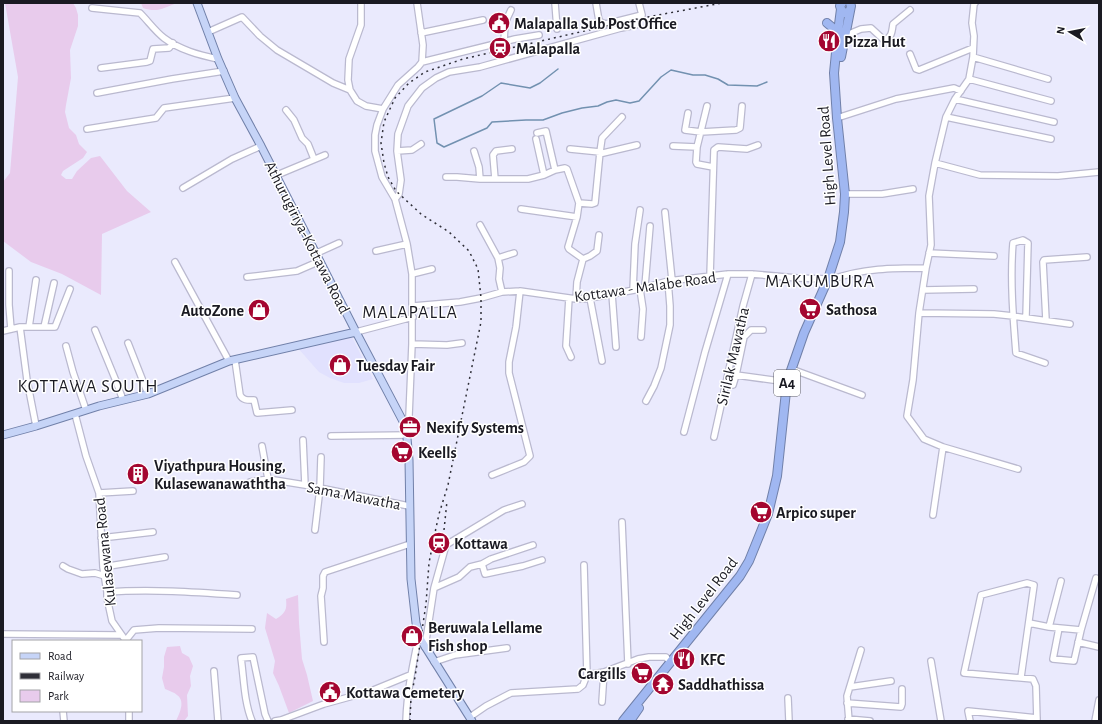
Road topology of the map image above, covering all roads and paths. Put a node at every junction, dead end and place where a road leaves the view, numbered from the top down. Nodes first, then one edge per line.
1 (197, 3) edge
2 (361, 3) edge
3 (417, 3) edge
4 (556, 3) edge
5 (596, 3) edge
6 (639, 3) edge
7 (975, 3) edge
8 (842, 6) edge
9 (851, 6) edge
10 (92, 8) dead end
11 (511, 10) dead end
12 (910, 10) dead end
13 (483, 20) dead end
14 (827, 23) dead end
15 (636, 25) dead end
16 (557, 29) dead end
17 (208, 32) junction
18 (421, 33) junction
19 (841, 34) junction
20 (538, 35) dead end
21 (504, 42) junction
22 (173, 43) junction
23 (973, 48) junction
24 (910, 54) dead end
25 (973, 57) junction
26 (218, 59) junction
27 (422, 62) junction
28 (101, 68) dead end
29 (224, 72) junction
30 (968, 79) junction
31 (1048, 79) dead end
32 (350, 90) junction
33 (961, 91) junction
34 (97, 93) dead end
35 (235, 98) junction
36 (955, 99) junction
37 (1051, 101) dead end
38 (706, 106) dead end
39 (742, 106) dead end
40 (383, 109) junction
41 (286, 110) dead end
42 (688, 113) dead end
43 (622, 117) dead end
44 (839, 117) junction
45 (946, 117) junction
46 (1054, 122) dead end
47 (87, 129) dead end
48 (701, 132) junction
49 (1051, 139) dead end
50 (421, 144) dead end
51 (637, 145) dead end
52 (261, 146) junction
53 (673, 146) dead end
54 (758, 146) dead end
55 (697, 147) junction
56 (512, 149) dead end
57 (570, 149) dead end
58 (397, 151) junction
59 (474, 151) dead end
60 (600, 153) junction
61 (325, 155) dead end
62 (314, 159) junction
63 (935, 164) junction
64 (713, 167) junction
65 (555, 170) junction
66 (1099, 172) edge
67 (277, 175) junction
68 (544, 175) junction
69 (446, 177) dead end
70 (480, 179) junction
71 (496, 179) junction
72 (183, 188) dead end
73 (914, 189) dead end
74 (848, 194) junction
75 (395, 199) junction
76 (579, 203) junction
77 (521, 209) dead end
78 (640, 210) dead end
79 (665, 212) dead end
80 (577, 218) junction
81 (480, 225) dead end
82 (650, 226) dead end
83 (599, 235) dead end
84 (339, 243) dead end
85 (407, 244) junction
86 (376, 251) dead end
87 (316, 253) junction
88 (514, 253) dead end
89 (929, 253) junction
90 (994, 256) dead end
91 (1087, 257) dead end
92 (498, 258) junction
93 (583, 259) junction
94 (320, 261) junction
95 (175, 262) dead end
96 (926, 268) junction
97 (432, 269) dead end
98 (9, 271) dead end
99 (412, 274) junction
100 (728, 274) junction
101 (752, 274) junction
102 (710, 276) junction
103 (247, 277) dead end
104 (830, 279) junction
105 (36, 280) dead end
106 (670, 280) junction
107 (54, 283) dead end
108 (642, 288) junction
109 (70, 289) dead end
110 (974, 289) dead end
111 (633, 290) junction
112 (923, 290) junction
113 (520, 291) junction
114 (502, 292) junction
115 (612, 294) junction
116 (569, 298) junction
117 (590, 298) junction
118 (576, 299) junction
119 (413, 306) junction
120 (919, 314) junction
121 (1013, 316) junction
122 (412, 317) junction
123 (1026, 318) junction
124 (1046, 320) junction
125 (1070, 324) dead end
126 (20, 327) junction
127 (29, 327) junction
128 (44, 327) junction
129 (11, 329) junction
130 (95, 330) dead end
131 (763, 330) dead end
132 (3, 331) edge
133 (356, 332) junction
134 (641, 337) dead end
135 (128, 343) dead end
136 (462, 343) dead end
137 (412, 344) junction
138 (66, 346) dead end
139 (616, 346) dead end
140 (571, 357) dead end
141 (232, 361) junction
142 (602, 361) dead end
143 (1045, 363) dead end
144 (794, 370) junction
145 (736, 375) junction
146 (787, 382) junction
147 (733, 385) dead end
148 (148, 394) junction
149 (862, 395) dead end
150 (123, 400) junction
151 (646, 401) dead end
152 (86, 410) junction
153 (292, 410) dead end
154 (76, 414) junction
155 (36, 426) junction
156 (406, 431) junction
157 (684, 432) dead end
158 (3, 435) edge
159 (331, 436) dead end
160 (714, 437) dead end
161 (303, 440) dead end
162 (262, 446) dead end
163 (944, 447) junction
164 (321, 457) dead end
165 (1018, 469) dead end
166 (492, 475) dead end
167 (779, 477) junction
168 (268, 479) junction
169 (250, 482) dead end
170 (305, 485) junction
171 (320, 488) junction
172 (133, 491) dead end
173 (98, 494) junction
174 (522, 504) dead end
175 (409, 506) junction
176 (933, 515) dead end
177 (622, 522) dead end
178 (315, 530) dead end
179 (153, 532) dead end
180 (101, 538) junction
181 (410, 544) junction
182 (533, 545) dead end
183 (165, 557) dead end
184 (542, 560) dead end
185 (482, 564) junction
186 (584, 565) dead end
187 (63, 566) dead end
188 (103, 567) junction
189 (105, 576) junction
190 (1099, 579) edge
191 (1061, 580) dead end
192 (434, 588) junction
193 (107, 592) junction
194 (237, 595) dead end
195 (1029, 623) junction
196 (1049, 627) junction
197 (1059, 628) junction
198 (252, 629) dead end
199 (1081, 630) junction
200 (3, 634) edge
201 (121, 635) junction
202 (419, 635) junction
203 (125, 640) edge
204 (127, 640) edge
205 (324, 642) dead end
206 (1078, 642) junction
207 (425, 647) junction
208 (1099, 647) edge
209 (507, 648) dead end
210 (861, 650) dead end
211 (931, 661) dead end
212 (434, 662) junction
213 (670, 662) junction
214 (628, 664) junction
215 (214, 672) dead end
216 (604, 672) junction
217 (410, 675) junction
218 (587, 675) junction
219 (1021, 678) junction
220 (891, 681) dead end
221 (850, 687) junction
222 (902, 689) dead end
223 (788, 698) dead end
224 (1099, 700) edge
225 (602, 702) dead end
226 (847, 703) junction
227 (1098, 711) edge
228 (471, 719) edge
229 (1037, 719) edge
230 (849, 720) edge
231 (218, 721) edge
232 (252, 721) edge
233 (268, 721) edge
234 (275, 721) edge
235 (406, 721) edge
236 (623, 721) edge
237 (630, 721) edge
238 (788, 721) edge
239 (870, 721) edge
240 (941, 721) edge
241 (970, 721) edge
242 (1095, 721) edge

1 - 17 main road, Athurugiriya-Kottawa Road
2 - 32 street
3 - 18 street
4 - 16 street
5 - 6 street
7 - 23 street
8 - 9 highway
8 - 19 highway, High Level Road / A4
9 - 19 highway, High Level Road / A4
10 - 22 street
11 - 21 street
12 - 19 street
13 - 18 street
14 - 19 highway
15 - 58 street
17 - 26 main road, Athurugiriya-Kottawa Road
17 - 32 street
18 - 27 street
19 - 44 highway, High Level Road / A4
20 - 21 street
21 - 27 street
22 - 26 street
22 - 28 street
23 - 24 street
23 - 25 street
25 - 30 street
25 - 31 street
26 - 29 main road, Athurugiriya-Kottawa Road
27 - 40 street
29 - 34 street
29 - 35 main road, Athurugiriya-Kottawa Road
30 - 33 street
30 - 37 street
32 - 40 street
33 - 36 street
33 - 44 street
35 - 47 street
35 - 52 main road, Athurugiriya-Kottawa Road
36 - 45 street
36 - 46 street
38 - 48 street
39 - 48 street
40 - 75 street
41 - 62 street
42 - 48 street
43 - 60 street
44 - 74 highway, High Level Road / A4
44 - 104 highway, High Level Road / A4
45 - 49 street
45 - 63 street
48 - 55 street
50 - 58 street
51 - 60 street
52 - 67 main road, Athurugiriya-Kottawa Road
52 - 72 street
53 - 55 street
54 - 64 street
55 - 64 street
56 - 71 street
57 - 60 street
58 - 75 street
59 - 70 street
60 - 76 street
61 - 62 street
62 - 67 street
63 - 66 street
63 - 89 street
64 - 102 street
65 - 68 street
65 - 68 street
65 - 76 street
67 - 87 main road, Athurugiriya-Kottawa Road
68 - 71 street
69 - 70 street
70 - 71 street
73 - 74 street
74 - 104 highway, High Level Road / A4
75 - 85 street
76 - 80 street
77 - 80 street
78 - 111 street
79 - 106 street
80 - 93 street
81 - 92 street
82 - 108 street
83 - 93 street
84 - 87 street
85 - 86 street
85 - 99 street
87 - 94 main road, Athurugiriya-Kottawa Road
88 - 92 street
89 - 90 street
89 - 96 street
91 - 124 street
92 - 114 street
93 - 118 street
94 - 103 street
94 - 133 main road, Athurugiriya-Kottawa Road
95 - 141 street
96 - 104 street, Kottawa - Malabe Road
96 - 112 street
97 - 99 street
98 - 129 street
99 - 119 street
100 - 101 street, Kottawa - Malabe Road
100 - 102 street, Kottawa - Malabe Road
100 - 157 street
101 - 104 street, Kottawa - Malabe Road
101 - 160 street, Sirilak Mawatha
102 - 106 street, Kottawa - Malabe Road
104 - 144 highway, High Level Road / A4
104 - 146 highway, High Level Road / A4
105 - 127 street
106 - 108 street, Kottawa - Malabe Road
106 - 151 street
107 - 128 street
108 - 111 street, Kottawa - Malabe Road
108 - 134 street
109 - 128 street
110 - 112 street
111 - 115 street, Kottawa - Malabe Road
112 - 120 street
113 - 114 street, Kottawa - Malabe Road
113 - 116 street, Kottawa - Malabe Road
113 - 166 street
114 - 119 street, Kottawa - Malabe Road
115 - 117 street, Kottawa - Malabe Road
115 - 139 street
116 - 118 street, Kottawa - Malabe Road
116 - 140 street
117 - 118 street, Kottawa - Malabe Road
117 - 142 street
119 - 122 street
120 - 121 street
120 - 163 street
121 - 123 street
121 - 123 street
121 - 143 street
122 - 133 street
122 - 137 street
123 - 124 street
124 - 125 street
126 - 127 street
126 - 129 street
126 - 155 street
127 - 128 street
129 - 132 street
130 - 150 street
131 - 145 street
133 - 141 main road
133 - 156 main road, Athurugiriya-Kottawa Road
135 - 148 street
136 - 137 street
137 - 156 street
138 - 152 street
141 - 148 main road
141 - 153 street
144 - 149 street
144 - 167 highway, High Level Road / A4
145 - 146 street
145 - 147 street
146 - 167 highway, High Level Road / A4
148 - 150 main road
150 - 152 main road
152 - 154 main road
154 - 155 main road
154 - 173 street, Kulasewana Road
155 - 158 main road
156 - 159 street
156 - 175 main road, Athurugiriya-Kottawa Road
161 - 170 street
162 - 168 street
163 - 165 street
163 - 176 street
164 - 171 street
167 - 213 highway, High Level Road / A4
167 - 237 highway, High Level Road / A4
168 - 169 street, Sama Mawatha
168 - 170 street, Sama Mawatha
170 - 171 street, Sama Mawatha
171 - 175 street, Sama Mawatha
171 - 178 street
172 - 173 street
173 - 180 street, Kulasewana Road
174 - 192 street
175 - 181 main road, Athurugiriya-Kottawa Road
177 - 214 street
179 - 180 street
180 - 188 street, Kulasewana Road
181 - 202 main road, Athurugiriya-Kottawa Road
181 - 205 street
182 - 185 street
183 - 188 street
184 - 185 street
185 - 192 street
186 - 218 street
187 - 189 street
188 - 189 street, Kulasewana Road
189 - 193 street, Kulasewana Road
190 - 199 street
191 - 196 street
192 - 207 street
193 - 194 street
193 - 201 street, Kulasewana Road
195 - 196 street
195 - 219 street
195 - 219 street
196 - 197 street
197 - 199 street
197 - 206 street
198 - 204 street
199 - 206 street
200 - 201 street
201 - 203 street, Kulasewana Road
202 - 207 main road, Athurugiriya-Kottawa Road
202 - 217 street
206 - 208 street
207 - 212 main road, Athurugiriya-Kottawa Road
209 - 212 street
210 - 221 street
211 - 240 street
212 - 228 main road, Athurugiriya-Kottawa Road
213 - 214 street
213 - 236 highway, High Level Road / A4
214 - 216 street
215 - 231 street
216 - 218 street
216 - 225 street
217 - 234 street
217 - 235 street
218 - 228 street
219 - 229 street
220 - 221 street
221 - 226 street
222 - 226 street
223 - 238 street
224 - 227 street
226 - 230 street
227 - 242 street
229 - 241 street
230 - 239 street
232 - 233 street

